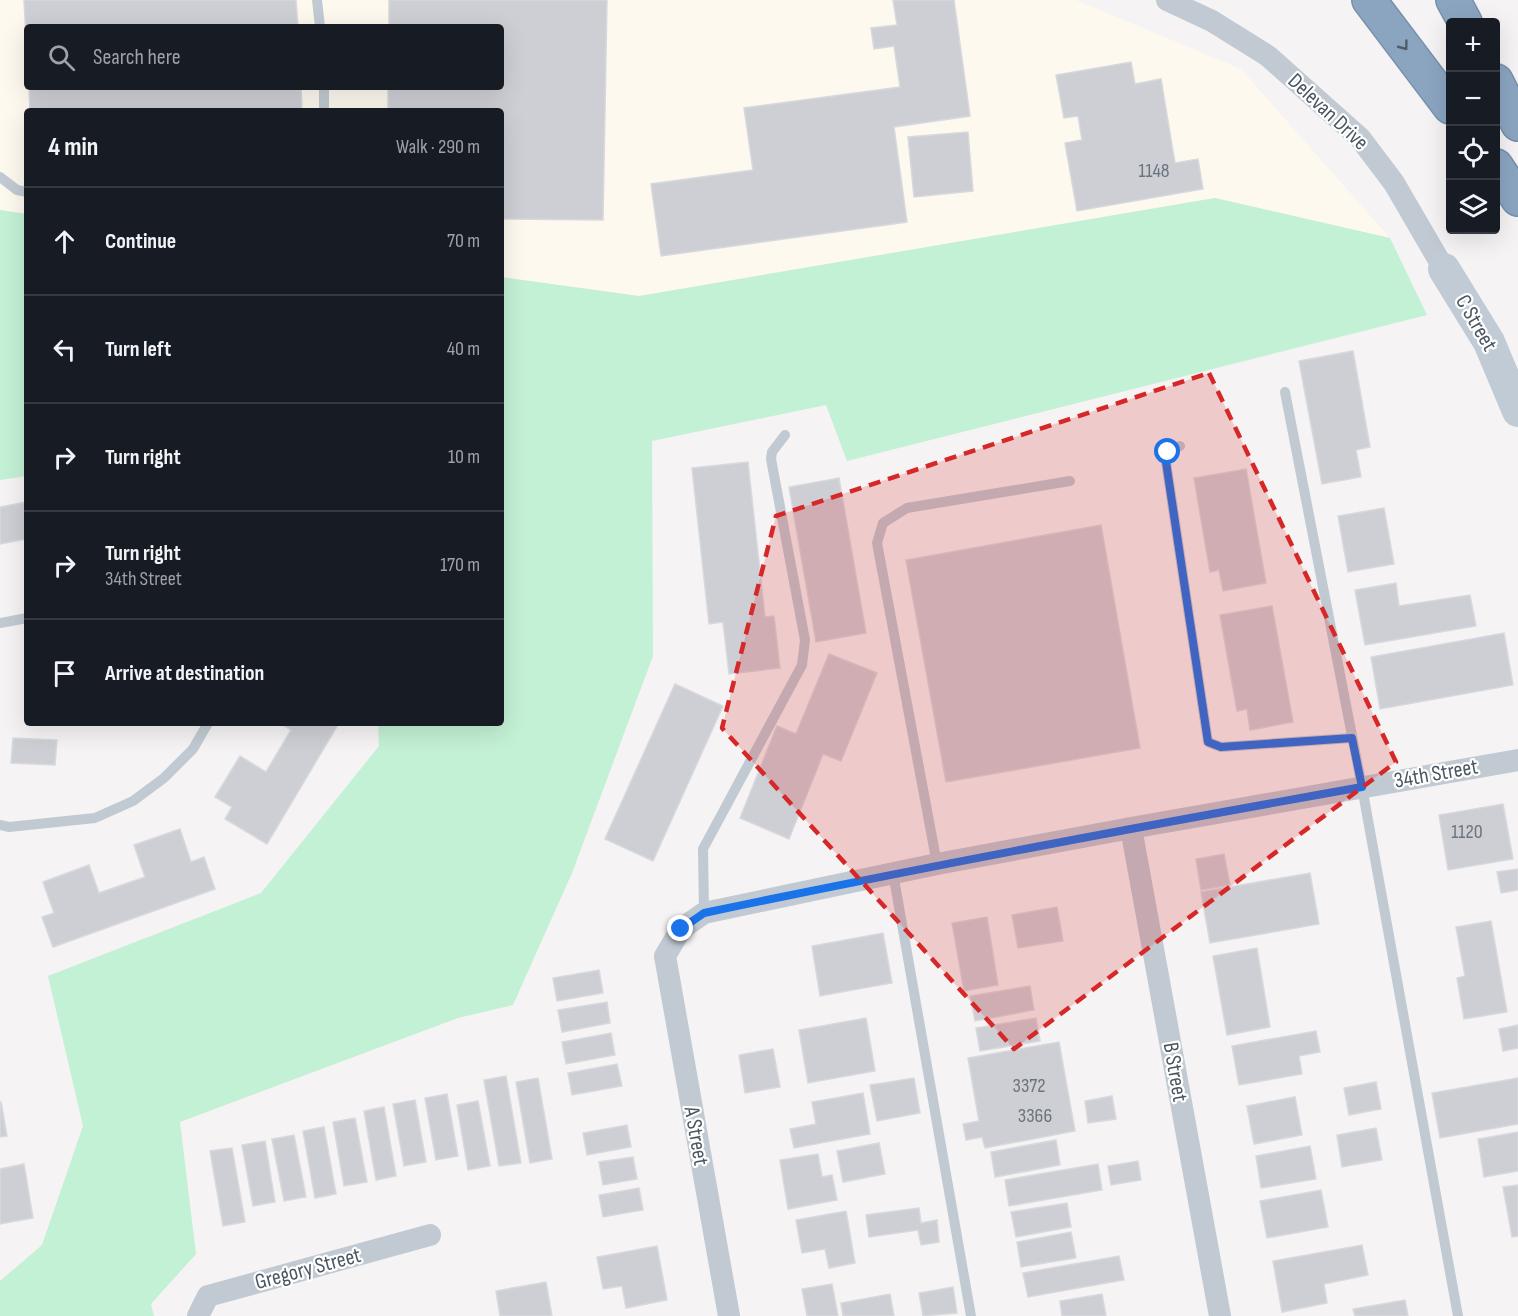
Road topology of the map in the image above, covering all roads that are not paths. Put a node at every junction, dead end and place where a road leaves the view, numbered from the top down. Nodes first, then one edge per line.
1 (317, 0) edge
2 (1167, 0) edge
3 (1369, 0) edge
4 (1453, 0) edge
5 (1463, 18) edge
6 (320, 24) edge
7 (1500, 89) edge
8 (324, 90) edge
9 (1446, 102) edge
10 (324, 108) edge
11 (1518, 124) edge
12 (1500, 172) edge
13 (0, 177) edge
14 (24, 191) edge
15 (1518, 199) edge
16 (1444, 269) joint
17 (1285, 392) dead end
18 (1518, 411) edge
19 (785, 435) dead end
20 (1180, 446) dead end
21 (1070, 482) dead end
22 (24, 619) edge
23 (0, 623) edge
24 (206, 726) edge
25 (1352, 738) junction
26 (1518, 760) edge
27 (1362, 787) junction
28 (0, 825) edge
29 (1131, 828) junction
30 (938, 864) junction
31 (893, 873) junction
32 (704, 913) junction
33 (666, 956) joint
34 (430, 1235) dead end
35 (198, 1316) edge
36 (729, 1316) edge
37 (971, 1316) edge
38 (1220, 1316) edge
39 (1458, 1316) edge

1 - 6 lane
2 - 16 street, Delevan Drive
3 -> 9 highway
4 - 5 highway
7 - 11 highway
8 - 10 lane
12 - 15 highway
13 - 14 lane
16 - 18 street, C Street
17 - 25 lane
19 - 32 lane
20 - 25 lane
21 - 30 lane
22 - 23 lane
24 - 28 lane
25 - 27 lane
26 - 27 street, 34th Street
27 - 29 street, 34th Street
27 - 39 lane
29 - 30 street, 34th Street
29 - 38 street, B Street
30 - 31 street, 34th Street
31 - 32 street, 34th Street
31 - 37 lane
32 - 33 street, 34th Street
33 - 36 street, A Street
34 - 35 street, Gregory Street

